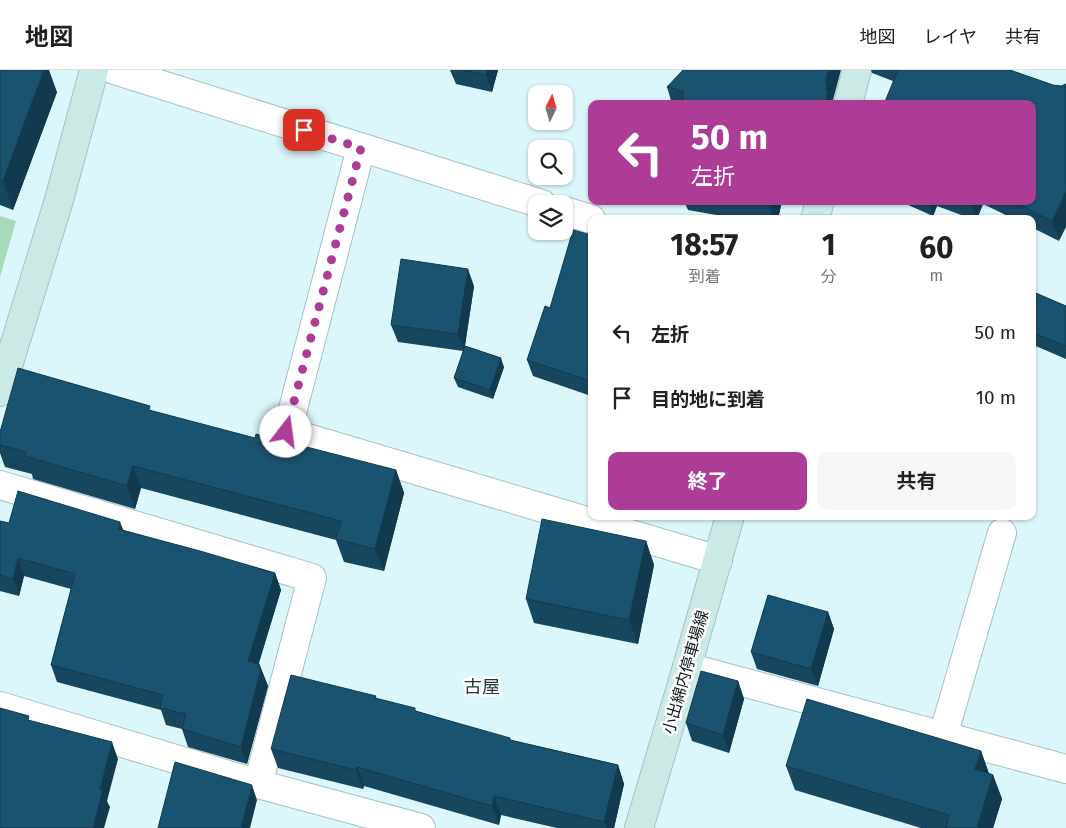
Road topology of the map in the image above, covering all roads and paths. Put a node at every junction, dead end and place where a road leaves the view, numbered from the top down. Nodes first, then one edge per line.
1 (94, 70) edge
2 (114, 70) edge
3 (857, 70) edge
4 (849, 100) edge
5 (361, 148) junction
6 (528, 200) edge
7 (573, 213) edge
8 (588, 218) edge
9 (0, 392) edge
10 (0, 484) edge
11 (729, 520) edge
12 (1002, 533) dead end
13 (718, 560) junction
14 (687, 667) junction
15 (0, 706) edge
16 (943, 736) junction
17 (1066, 769) edge
18 (258, 784) junction
19 (421, 828) edge
20 (639, 828) edge

1 - 9 main road
2 - 5 street
3 - 4 main road
5 - 6 street
5 - 13 street
7 - 8 street
10 - 18 street
11 - 13 main road, 小出綿内停車場線
12 - 16 street
13 - 14 main road, 小出綿内停車場線
14 - 16 street
14 - 20 main road, 小出綿内停車場線
15 - 18 street
16 - 17 street
18 - 19 street

